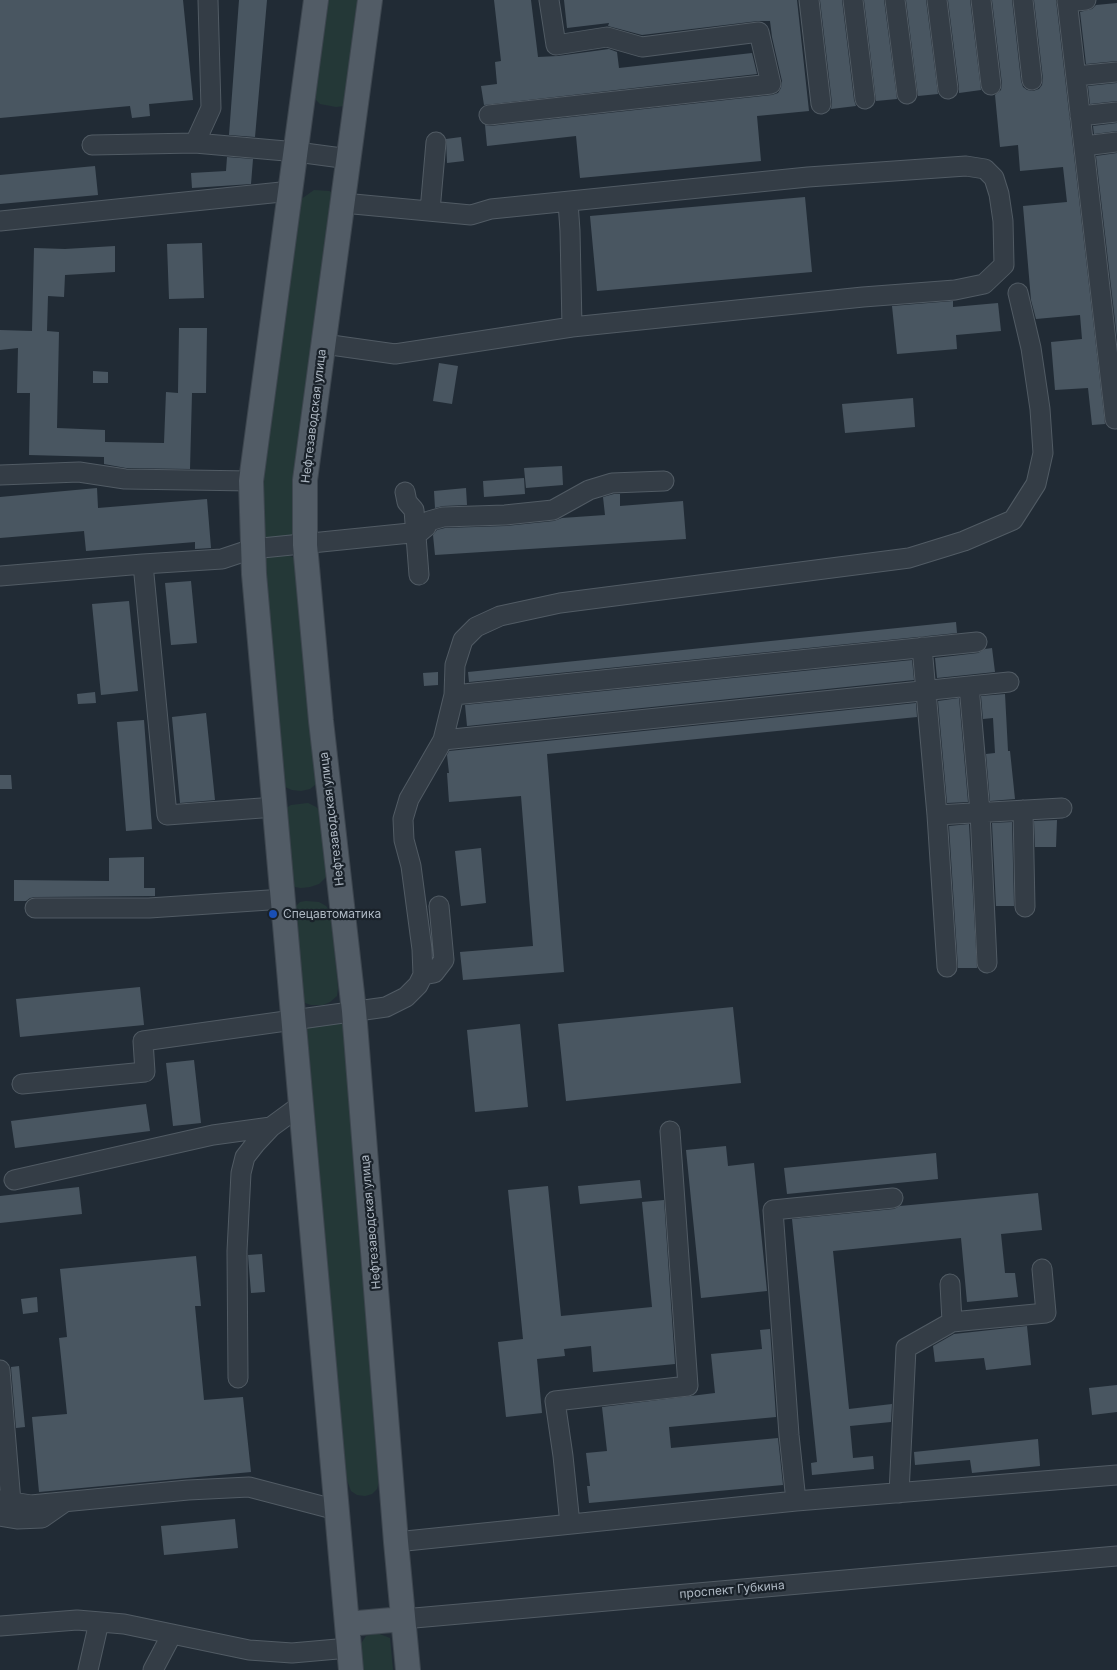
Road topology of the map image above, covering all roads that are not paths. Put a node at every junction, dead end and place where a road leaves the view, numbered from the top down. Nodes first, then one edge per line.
1 (208, 0) edge
2 (316, 0) edge
3 (370, 0) edge
4 (549, 0) edge
5 (809, 0) edge
6 (854, 0) edge
7 (896, 0) edge
8 (937, 0) edge
9 (980, 0) edge
10 (1023, 0) edge
11 (1086, 0) edge
12 (1067, 1) edge
13 (1117, 72) edge
14 (1076, 76) junction
15 (1032, 80) dead end
16 (991, 85) dead end
17 (948, 90) dead end
18 (907, 94) dead end
19 (865, 99) dead end
20 (821, 104) dead end
21 (1117, 112) edge
22 (489, 115) dead end
23 (1080, 116) junction
24 (196, 139) junction
25 (436, 142) dead end
26 (1117, 142) edge
27 (92, 145) dead end
28 (1084, 146) junction
29 (297, 147) junction
30 (349, 159) junction
31 (291, 191) junction
32 (568, 202) junction
33 (343, 203) junction
34 (430, 211) junction
35 (0, 221) edge
36 (1018, 293) dead end
37 (1110, 312) edge
38 (572, 327) junction
39 (324, 344) junction
40 (1113, 359) edge
41 (1115, 420) dead end
42 (0, 475) edge
43 (664, 481) dead end
44 (251, 482) junction
45 (405, 492) dead end
46 (415, 532) junction
47 (305, 545) junction
48 (252, 549) junction
49 (143, 564) junction
50 (419, 575) dead end
51 (0, 576) edge
52 (976, 642) dead end
53 (922, 647) junction
54 (1009, 682) dead end
55 (968, 686) junction
56 (926, 691) junction
57 (454, 695) junction
58 (443, 740) junction
59 (275, 807) junction
60 (1062, 808) dead end
61 (1023, 810) junction
62 (980, 812) junction
63 (937, 815) junction
64 (284, 899) junction
65 (439, 906) dead end
66 (1025, 907) dead end
67 (35, 908) dead end
68 (986, 963) dead end
69 (947, 968) dead end
70 (423, 976) junction
71 (354, 1011) junction
72 (294, 1019) junction
73 (22, 1084) dead end
74 (301, 1106) junction
75 (271, 1128) junction
76 (670, 1131) dead end
77 (14, 1180) dead end
78 (893, 1198) dead end
79 (1042, 1269) dead end
80 (950, 1284) dead end
81 (952, 1322) junction
82 (0, 1370) edge
83 (238, 1378) dead end
84 (1117, 1475) edge
85 (899, 1493) junction
86 (796, 1501) junction
87 (4, 1506) edge
88 (337, 1510) junction
89 (570, 1524) junction
90 (396, 1542) junction
91 (1117, 1556) edge
92 (403, 1620) junction
93 (99, 1622) junction
94 (0, 1626) edge
95 (172, 1634) junction
96 (349, 1647) edge
97 (88, 1670) edge
98 (153, 1670) edge
99 (408, 1670) edge

1 - 24 street
2 - 29 main road
3 - 30 main road, Нефтезаводская улица
4 - 22 street
5 - 20 street
6 - 19 street
7 - 18 street
8 - 17 street
9 - 16 street
10 - 15 street
11 - 12 street
12 - 14 street
13 - 14 street
14 - 23 street
21 - 23 street
23 - 28 street
24 - 27 street
24 - 29 street
25 - 34 street
26 - 28 street
28 - 37 street
29 - 30 street
29 - 31 main road
30 - 33 main road, Нефтезаводская улица
31 - 35 street
31 - 44 main road
32 - 34 street
32 - 38 street
32 - 38 street
33 - 34 street
33 - 39 main road, Нефтезаводская улица
36 - 57 street
37 - 40 street
38 - 39 street
39 - 47 main road, Нефтезаводская улица
40 - 41 street
42 - 44 street
43 - 46 street
44 - 48 main road
45 - 46 street
46 - 47 street
46 - 50 street
47 - 48 street
47 - 71 main road, Нефтезаводская улица
48 - 49 street
48 - 59 main road
49 - 51 street
49 - 59 street
52 - 53 street
53 - 56 street
53 - 57 street
54 - 55 street
55 - 56 street
55 - 62 street
56 - 58 street
56 - 63 street
57 - 58 street
58 - 70 street
59 - 64 main road
60 - 61 street
61 - 62 street
61 - 66 street
62 - 63 street
62 - 68 street
63 - 69 street
64 - 67 street
64 - 72 main road
65 - 70 street
70 - 71 street
71 - 72 street
71 - 90 main road, Нефтезаводская улица
72 - 73 street
72 - 74 main road
74 - 75 street
74 - 88 main road
75 - 77 street
75 - 83 street
76 - 89 street
78 - 86 street
79 - 81 street
80 - 81 street
81 - 85 street
82 - 87 street
84 - 85 street
85 - 86 street
86 - 89 street
87 - 88 street
88 - 96 main road
89 - 90 street
90 - 92 main road, Нефтезаводская улица
91 - 92 street, проспект Губкина
92 - 96 main road, проспект Губкина
92 - 99 main road, Нефтезаводская улица
93 - 94 street
93 - 95 street
93 - 97 street
95 - 96 street
95 - 98 street

